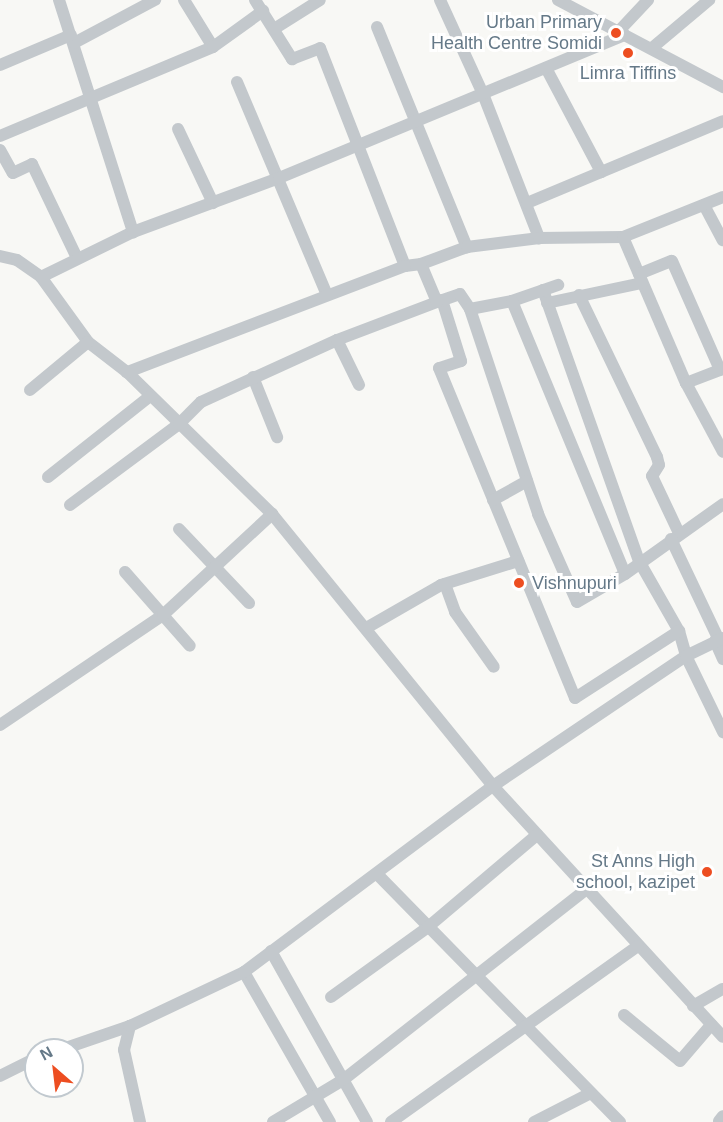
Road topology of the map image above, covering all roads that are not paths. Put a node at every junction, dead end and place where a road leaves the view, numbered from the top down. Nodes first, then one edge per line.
1 (59, 0) edge
2 (155, 0) edge
3 (184, 0) edge
4 (255, 0) edge
5 (320, 0) edge
6 (440, 0) edge
7 (558, 0) edge
8 (648, 0) edge
9 (709, 0) edge
10 (263, 11) junction
11 (377, 27) dead end
12 (274, 29) junction
13 (621, 34) junction
14 (72, 39) junction
15 (213, 47) junction
16 (652, 48) junction
17 (0, 65) edge
18 (546, 68) junction
19 (237, 82) dead end
20 (722, 84) edge
21 (483, 94) junction
22 (90, 101) junction
23 (416, 121) junction
24 (723, 121) edge
25 (178, 129) dead end
26 (0, 136) edge
27 (357, 146) junction
28 (0, 150) edge
29 (602, 172) junction
30 (279, 178) junction
31 (723, 197) edge
32 (213, 203) junction
33 (527, 203) junction
34 (704, 205) junction
35 (133, 232) junction
36 (623, 237) junction
37 (539, 238) junction
38 (723, 240) edge
39 (467, 247) junction
40 (0, 256) edge
41 (77, 258) junction
42 (421, 264) junction
43 (405, 266) junction
44 (41, 277) junction
45 (641, 278) junction
46 (558, 285) dead end
47 (543, 290) junction
48 (326, 293) junction
49 (579, 295) junction
50 (440, 301) junction
51 (512, 301) junction
52 (547, 303) junction
53 (470, 309) junction
54 (337, 340) junction
55 (88, 342) junction
56 (722, 369) edge
57 (127, 372) junction
58 (253, 377) junction
59 (686, 383) junction
60 (359, 385) dead end
61 (30, 390) dead end
62 (149, 397) junction
63 (179, 424) junction
64 (277, 437) dead end
65 (723, 452) edge
66 (48, 477) dead end
67 (527, 481) junction
68 (493, 500) junction
69 (723, 504) edge
70 (70, 505) dead end
71 (272, 514) junction
72 (179, 529) dead end
73 (675, 536) junction
74 (518, 561) junction
75 (639, 561) junction
76 (216, 567) junction
77 (125, 572) dead end
78 (625, 574) junction
79 (445, 584) junction
80 (249, 603) dead end
81 (163, 615) junction
82 (368, 627) junction
83 (680, 631) junction
84 (719, 640) edge
85 (190, 646) dead end
86 (686, 656) junction
87 (723, 659) edge
88 (494, 667) dead end
89 (0, 725) edge
90 (723, 732) edge
91 (493, 786) junction
92 (537, 835) junction
93 (378, 875) junction
94 (587, 889) junction
95 (428, 927) junction
96 (638, 946) junction
97 (271, 951) junction
98 (244, 972) junction
99 (476, 977) junction
100 (723, 988) edge
101 (331, 997) dead end
102 (693, 1006) junction
103 (624, 1015) dead end
104 (711, 1025) junction
105 (129, 1026) junction
106 (528, 1029) junction
107 (723, 1037) edge
108 (84, 1042) edge
109 (24, 1064) edge
110 (0, 1076) edge
111 (343, 1080) junction
112 (591, 1093) junction
113 (316, 1099) junction
114 (140, 1122) edge
115 (273, 1122) edge
116 (330, 1122) edge
117 (367, 1122) edge
118 (391, 1122) edge
119 (534, 1122) edge
120 (620, 1122) edge

1 - 14 street
2 - 14 street
3 - 15 street
4 - 10 street
5 - 12 street
6 - 21 street
7 - 13 street
8 - 13 street
9 - 16 street
10 - 12 street
10 - 15 street
11 - 23 street
12 - 27 street
13 - 16 street
13 - 18 street
14 - 17 street
14 - 22 street
15 - 22 street
16 - 20 street
18 - 21 street
18 - 29 street
19 - 30 street
21 - 23 street
21 - 33 street
22 - 26 street
22 - 35 street
23 - 27 street
23 - 39 street
24 - 29 street
25 - 32 street
27 - 30 street
27 - 43 street
28 - 41 street
29 - 33 street
30 - 32 street
30 - 48 street
31 - 34 street
32 - 35 street
33 - 37 street
34 - 36 street
34 - 38 street
35 - 41 street
36 - 37 street
36 - 45 street
37 - 39 street
39 - 42 street
40 - 44 street
41 - 44 street
42 - 43 street
42 - 50 street
43 - 48 street
44 - 55 street
45 - 49 street
45 - 56 street
45 - 59 street
46 - 47 street
47 - 51 street
47 - 52 street
48 - 57 street
49 - 52 street
49 - 73 street
50 - 53 street
50 - 54 street
50 - 68 street
51 - 53 street
51 - 78 street
52 - 75 street
53 - 67 street
54 - 58 street
54 - 60 street
55 - 57 street
55 - 61 street
56 - 59 street
57 - 62 street
58 - 63 street
58 - 64 street
59 - 65 street
62 - 63 street
62 - 66 street
63 - 70 street
63 - 71 street
67 - 68 street
67 - 78 street
68 - 74 street
69 - 73 street
71 - 76 street
71 - 82 street
72 - 76 street
73 - 75 street
73 - 84 street
74 - 79 street
74 - 83 street
75 - 78 street
75 - 83 street
76 - 80 street
76 - 81 street
77 - 81 street
79 - 82 street
79 - 88 street
81 - 85 street
81 - 89 street
82 - 91 street
83 - 86 street
84 - 86 street
84 - 87 street
86 - 90 street
86 - 91 street
91 - 92 street
91 - 93 street
92 - 94 street
92 - 95 street
93 - 95 street
93 - 97 street
94 - 96 street
94 - 99 street
95 - 99 street
95 - 101 street
96 - 102 street
96 - 106 street
97 - 98 street
97 - 111 street
98 - 105 street
98 - 113 street
99 - 106 street
99 - 111 street
100 - 102 street
102 - 104 street
103 - 104 street
104 - 107 street
105 - 108 street
105 - 114 street
106 - 112 street
106 - 118 street
109 - 110 street
111 - 113 street
111 - 117 street
112 - 119 street
112 - 120 street
113 - 115 street
113 - 116 street

